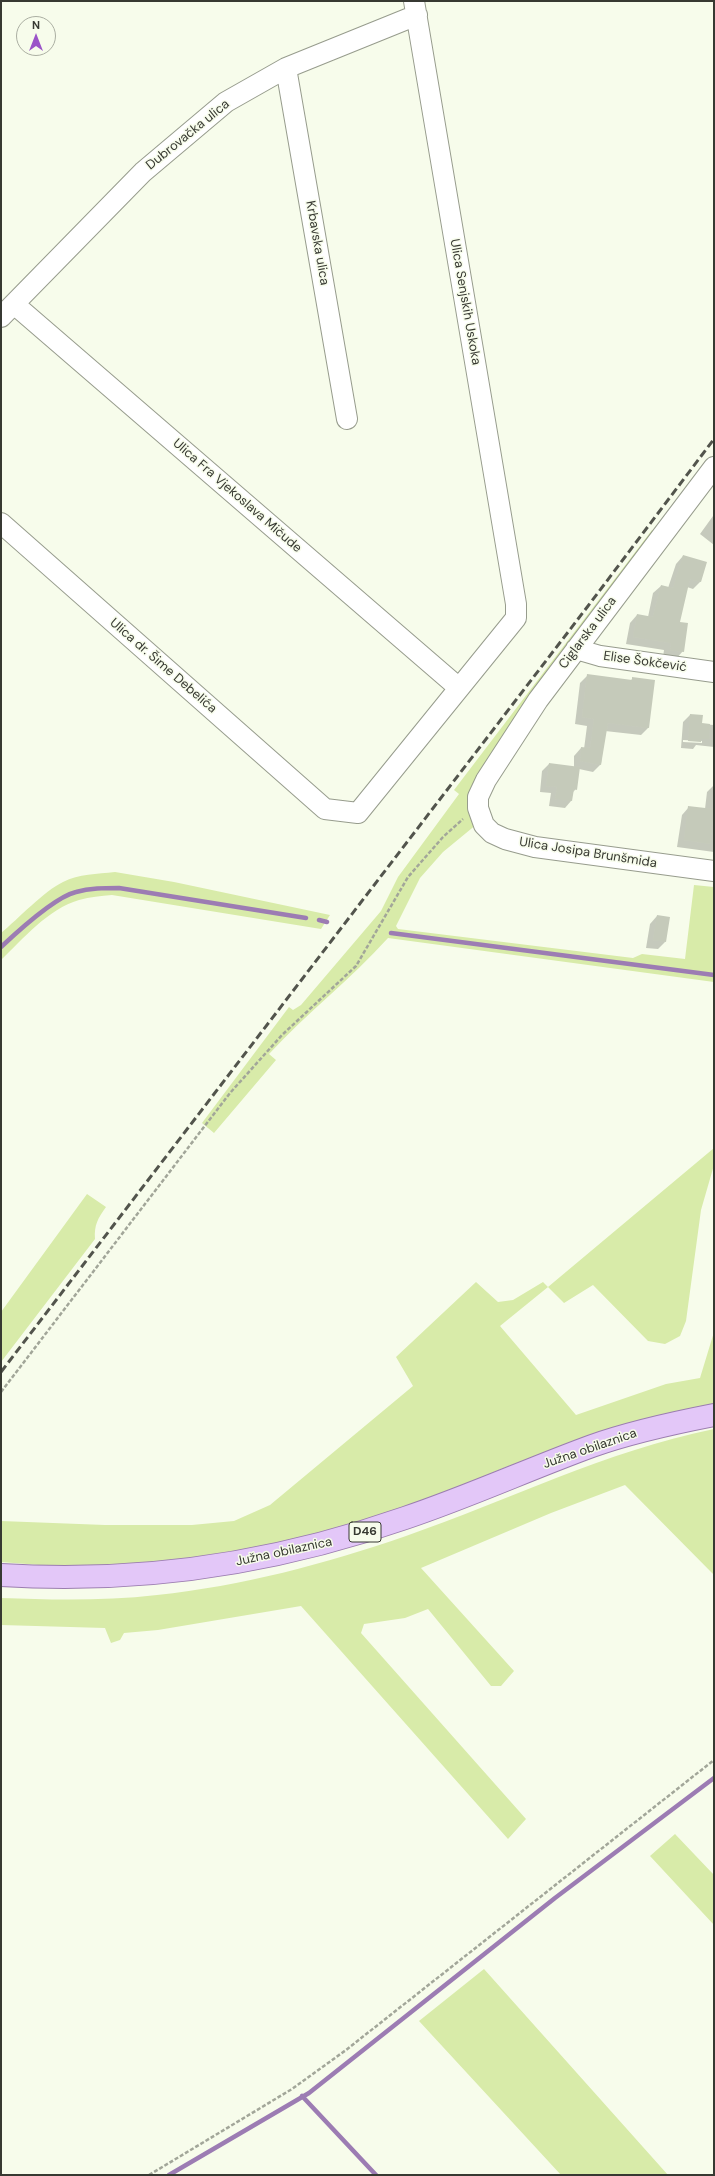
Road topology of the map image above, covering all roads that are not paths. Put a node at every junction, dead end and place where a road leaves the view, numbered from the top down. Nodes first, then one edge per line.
1 (415, 8) edge
2 (286, 68) junction
3 (8, 310) edge
4 (347, 419) dead end
5 (714, 467) edge
6 (1, 523) edge
7 (576, 650) junction
8 (714, 672) edge
9 (459, 688) junction
10 (478, 808) joint
11 (714, 871) edge
12 (714, 1415) edge
13 (1, 1575) edge

1 - 2 street, Dubrovačka ulica
1 - 9 street, Ulica Senjskih Uskoka
2 - 3 street, Dubrovačka ulica
2 - 4 street, Krbavska ulica
3 - 9 street, Ulica Fra Vjekoslava Mičude
5 - 7 street, Ciglarska ulica
6 - 9 street, Ulica dr. Šime Debelića
7 - 8 street, Elise Šokčević
7 - 10 street, Ciglarska ulica
10 - 11 street, Ulica Josipa Brunšmida
12 - 13 main road, Južna obilaznica / D46

